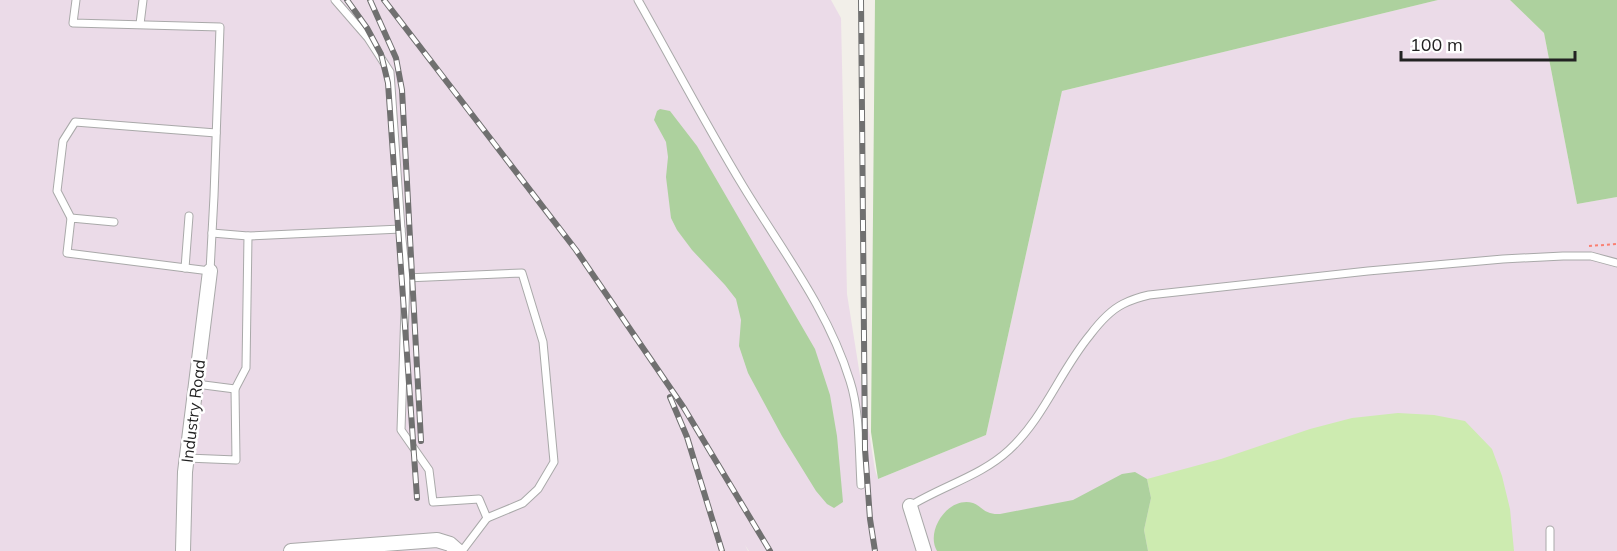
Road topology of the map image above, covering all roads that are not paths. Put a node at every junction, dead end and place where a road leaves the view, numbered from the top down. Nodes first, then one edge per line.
1 (76, 0) edge
2 (143, 0) edge
3 (335, 0) edge
4 (638, 0) edge
5 (140, 24) junction
6 (216, 133) junction
7 (189, 216) dead end
8 (71, 218) junction
9 (114, 222) dead end
10 (401, 229) junction
11 (212, 233) junction
12 (248, 236) junction
13 (1617, 263) edge
14 (185, 268) junction
15 (210, 271) junction
16 (406, 278) junction
17 (196, 384) junction
18 (235, 389) junction
19 (187, 458) junction
20 (861, 484) dead end
21 (910, 506) joint
22 (487, 518) junction
23 (1550, 530) dead end
24 (361, 548) edge
25 (183, 551) edge
26 (291, 551) edge
27 (460, 551) edge
28 (924, 551) edge
29 (1550, 551) edge

1 - 5 lane
2 - 5 lane
3 - 10 lane
4 - 20 lane
5 - 6 lane
6 - 8 lane
6 - 11 lane
7 - 14 lane
8 - 9 lane
8 - 14 lane
10 - 12 lane
10 - 16 lane
11 - 12 lane
11 - 15 lane
12 - 18 lane
13 - 21 lane
14 - 15 lane
15 - 17 street, Industry Road
16 - 22 lane
16 - 22 lane
17 - 18 lane
17 - 19 street, Industry Road
18 - 19 lane
19 - 25 street, Industry Road
21 - 28 street
22 - 27 lane
23 - 29 lane
24 - 26 street
24 - 27 street

